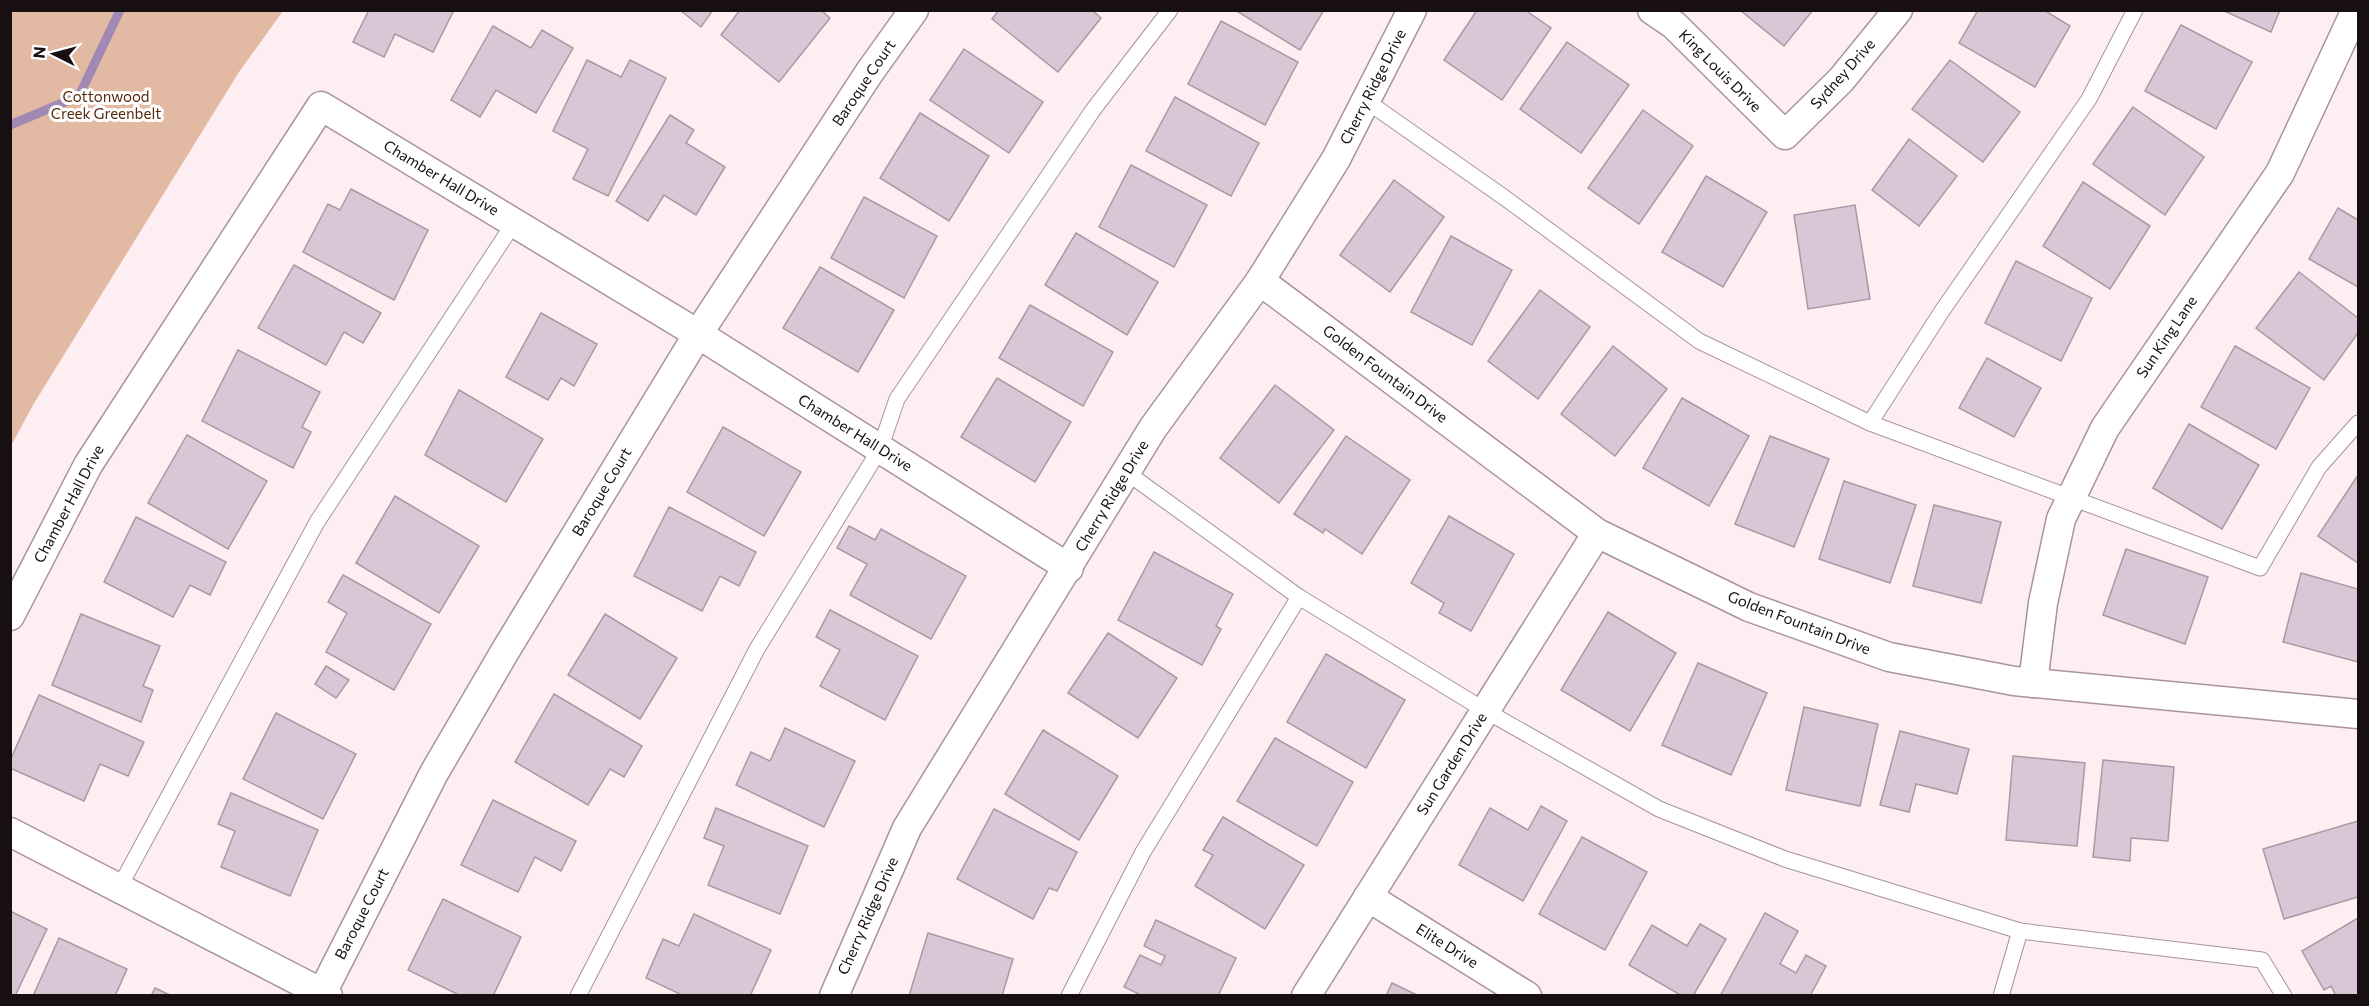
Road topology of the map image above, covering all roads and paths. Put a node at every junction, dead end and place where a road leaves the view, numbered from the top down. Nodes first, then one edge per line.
1 (914, 10) edge
2 (1170, 10) edge
3 (1412, 10) edge
4 (1898, 10) edge
5 (2135, 10) edge
6 (2356, 10) edge
7 (1654, 11) edge
8 (1365, 100) junction
9 (1785, 135) joint
10 (514, 223) junction
11 (1260, 281) junction
12 (698, 334) junction
13 (1870, 423) junction
14 (2358, 423) edge
15 (880, 449) junction
16 (1126, 472) junction
17 (2071, 499) junction
18 (1597, 533) junction
19 (1069, 568) junction
20 (1299, 597) junction
21 (10, 616) edge
22 (2033, 684) junction
23 (1486, 711) junction
24 (2358, 714) edge
25 (10, 832) edge
26 (119, 888) junction
27 (1368, 897) junction
28 (2020, 931) junction
29 (325, 994) edge
30 (578, 996) edge
31 (834, 996) edge
32 (1069, 996) edge
33 (1306, 996) edge
34 (1527, 996) edge
35 (2001, 996) edge
36 (2284, 996) edge

1 - 12 street, Baroque Court
2 - 15 lane
3 - 8 street, Cherry Ridge Drive
4 - 9 street, Sydney Drive
5 - 13 lane
6 - 17 street, Sun King Lane
7 - 9 street, King Louis Drive
8 - 11 street, Cherry Ridge Drive
8 - 13 lane
10 - 12 street, Chamber Hall Drive
10 - 21 street, Chamber Hall Drive
10 - 26 lane
11 - 16 street, Cherry Ridge Drive
11 - 18 street, Golden Fountain Drive
12 - 15 street, Chamber Hall Drive
12 - 29 street, Baroque Court
13 - 17 lane
14 - 17 lane
15 - 19 street, Chamber Hall Drive
15 - 30 lane
16 - 19 street, Cherry Ridge Drive
16 - 20 lane
17 - 22 street, Sun King Lane
18 - 22 street, Golden Fountain Drive
18 - 23 street, Sun Garden Drive
19 - 31 street, Cherry Ridge Drive
20 - 23 lane
20 - 32 lane
22 - 24 street, Golden Fountain Drive
23 - 27 street, Sun Garden Drive
23 - 28 lane
25 - 26 street
26 - 29 street
27 - 33 street, Sun Garden Drive
27 - 34 street, Elite Drive
28 - 35 lane
28 - 36 lane

